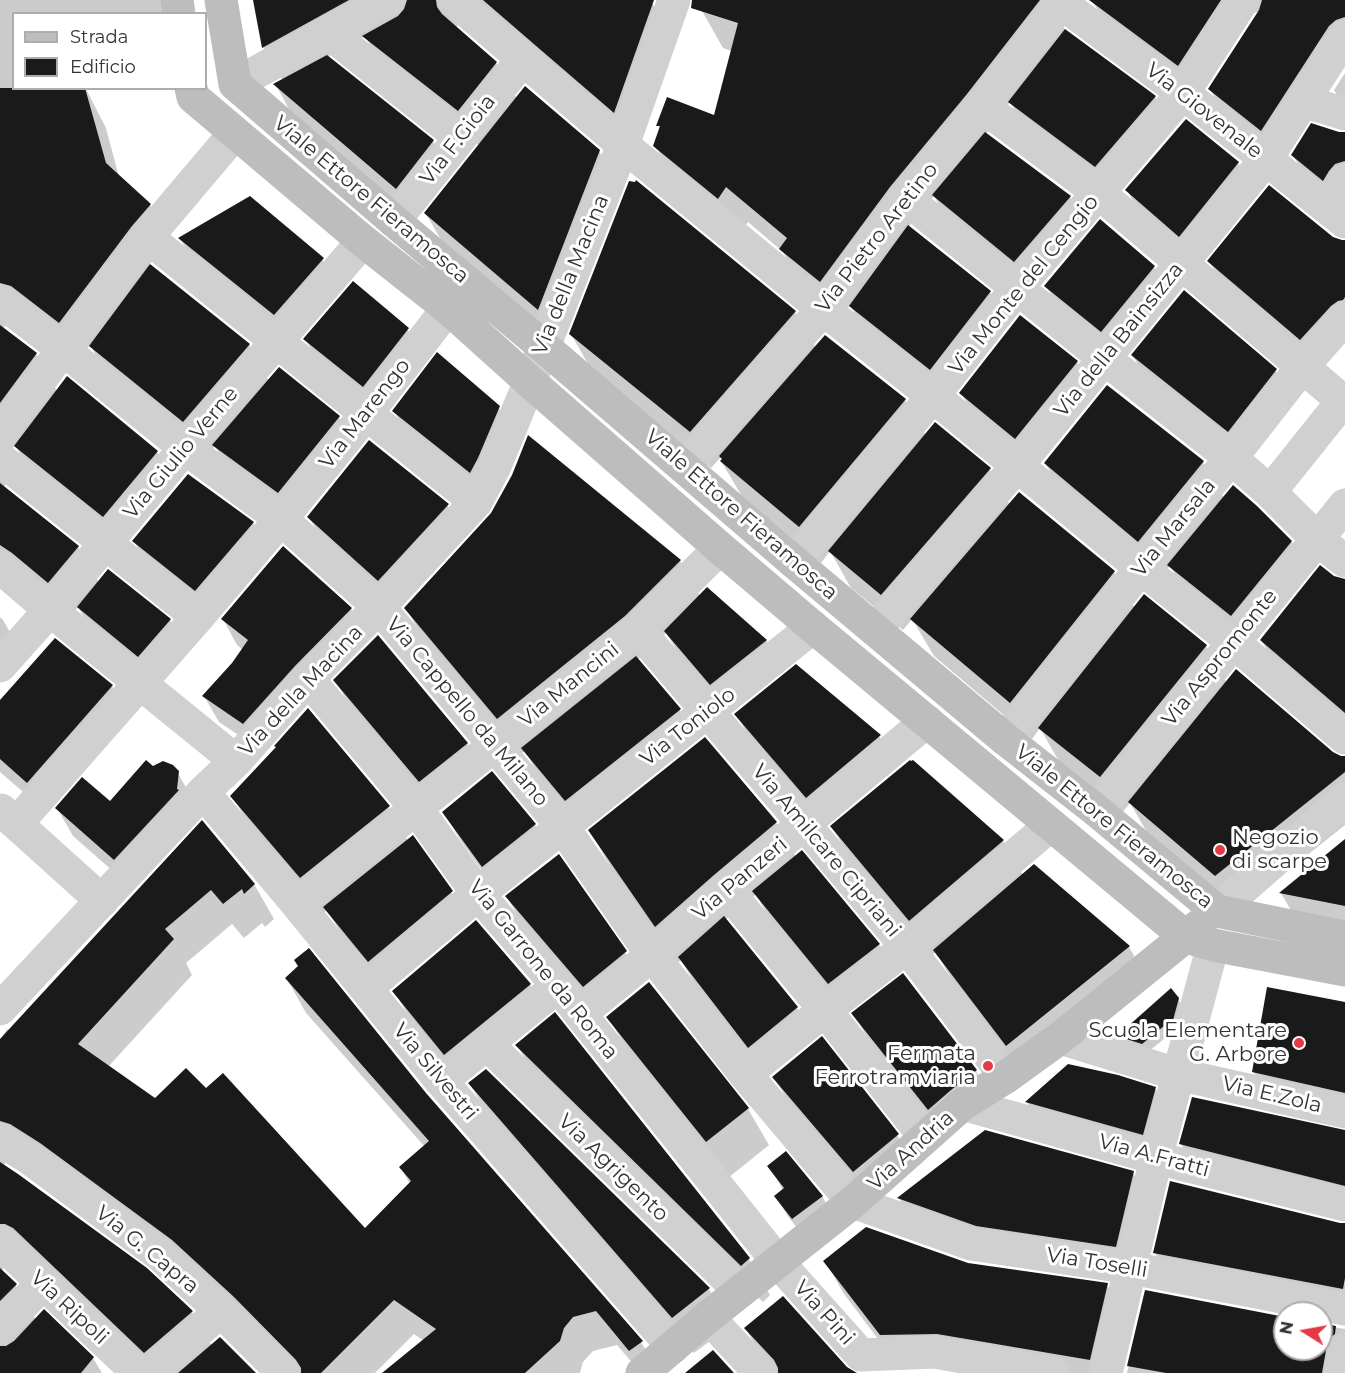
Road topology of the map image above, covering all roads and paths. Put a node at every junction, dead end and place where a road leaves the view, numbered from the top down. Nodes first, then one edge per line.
1 (221, 0) edge
2 (387, 0) edge
3 (454, 0) edge
4 (1243, 0) edge
5 (671, 1) edge
6 (1061, 1) edge
7 (328, 33) junction
8 (1345, 36) edge
9 (523, 59) junction
10 (235, 84) junction
11 (192, 93) edge
12 (1183, 93) junction
13 (1303, 102) junction
14 (982, 106) junction
15 (1345, 114) edge
16 (235, 133) junction
17 (460, 137) junction
18 (623, 145) junction
19 (1266, 159) junction
20 (1345, 180) edge
21 (1099, 193) junction
22 (905, 198) junction
23 (1337, 215) edge
24 (394, 221) junction
25 (147, 237) junction
26 (363, 241) junction
27 (1182, 263) junction
28 (1017, 288) junction
29 (0, 301) edge
30 (447, 308) junction
31 (823, 309) junction
32 (1345, 318) edge
33 (276, 341) junction
34 (544, 347) junction
35 (64, 350) junction
36 (1105, 359) junction
37 (1302, 367) junction
38 (529, 381) junction
39 (933, 396) junction
40 (1344, 401) edge
41 (366, 414) junction
42 (0, 434) edge
43 (185, 448) junction
44 (1231, 458) junction
45 (0, 459) edge
46 (1017, 466) junction
47 (684, 467) junction
48 (1270, 492) junction
49 (476, 502) junction
50 (1345, 505) edge
51 (281, 519) junction
52 (1317, 538) junction
53 (105, 543) junction
54 (720, 548) junction
55 (1345, 561) edge
56 (794, 562) junction
57 (0, 567) edge
58 (1141, 568) junction
59 (380, 607) junction
60 (50, 610) junction
61 (198, 617) junction
62 (813, 627) junction
63 (638, 630) junction
64 (876, 630) junction
65 (1233, 642) junction
66 (0, 666) edge
67 (308, 679) junction
68 (140, 682) junction
69 (708, 712) junction
70 (927, 721) junction
71 (1345, 738) edge
72 (1005, 739) junction
73 (495, 746) junction
74 (236, 761) junction
75 (203, 792) junction
76 (1345, 799) edge
77 (416, 808) junction
78 (1097, 811) junction
79 (8, 816) edge
80 (804, 824) junction
81 (1051, 825) junction
82 (562, 826) junction
83 (726, 889) junction
84 (478, 894) junction
85 (102, 901) junction
86 (297, 904) junction
87 (1217, 911) junction
88 (1345, 937) edge
89 (1199, 941) junction
90 (907, 947) junction
91 (652, 955) junction
92 (1345, 970) edge
93 (558, 986) junction
94 (366, 988) junction
95 (0, 1009) edge
96 (825, 1010) junction
97 (580, 1014) junction
98 (1060, 1038) junction
99 (487, 1044) junction
100 (745, 1074) junction
101 (1177, 1074) junction
102 (1006, 1077) junction
103 (441, 1081) junction
104 (963, 1104) junction
105 (1345, 1112) edge
106 (925, 1137) junction
107 (0, 1140) edge
108 (1156, 1158) junction
109 (853, 1202) junction
110 (1345, 1205) edge
111 (0, 1242) edge
112 (777, 1261) junction
113 (1131, 1268) junction
114 (42, 1283) junction
115 (740, 1291) junction
116 (1345, 1309) edge
117 (221, 1311) junction
118 (708, 1317) junction
119 (0, 1329) edge
120 (673, 1347) junction
121 (1345, 1348) edge
122 (852, 1364) edge
123 (138, 1373) edge
124 (150, 1373) edge
125 (283, 1373) edge
126 (642, 1373) edge
127 (760, 1373) edge
128 (1053, 1373) edge
129 (1106, 1373) edge
130 (1340, 1373) edge

1 - 10 main road
2 - 7 street
3 - 9 street
4 - 12 street, Via Monte del Cengio
5 - 18 street, Via della Macina
6 - 12 street, Via Giovenale
6 - 14 street, Via Pietro Aretino
7 - 10 street
7 - 17 street
8 - 13 street, Via della Bainsizza
9 - 17 street, Via F.Gioia
9 - 18 street
10 - 24 main road, Viale Ettore Fieramosca
11 - 16 main road, Viale Ettore Fieramosca
12 - 19 street, Via Giovenale
12 - 21 street, Via Monte del Cengio
13 - 15 street
13 - 19 street, Via della Bainsizza
14 - 21 street
14 - 22 street, Via Pietro Aretino
16 - 25 street
16 - 26 main road, Viale Ettore Fieramosca
17 - 24 street, Via F.Gioia
18 - 31 street
18 - 34 street, Via della Macina
19 - 23 street, Via Giovenale
19 - 27 street, Via della Bainsizza
20 - 23 street
21 - 27 street
21 - 28 street, Via Monte del Cengio
22 - 28 street
22 - 31 street, Via Pietro Aretino
24 - 34 main road, Viale Ettore Fieramosca
25 - 33 street
25 - 35 street
26 - 30 main road, Viale Ettore Fieramosca
26 - 33 street, Via Giulio Verne
27 - 36 street, Via della Bainsizza
27 - 37 street
28 - 36 street
28 - 39 street, Via Monte del Cengio
29 - 35 street, Via Cappello da Milano
30 - 38 main road, Viale Ettore Fieramosca
30 - 41 street, Via Marengo
31 - 39 street
31 - 47 street, Via Pietro Aretino
32 - 37 street, Via Marsala
33 - 41 street
33 - 43 street, Via Giulio Verne
34 - 38 street, Via della Macina
34 - 47 main road, Viale Ettore Fieramosca
35 - 42 street
35 - 43 street, Via Cappello da Milano
36 - 44 street
36 - 46 street, Via della Bainsizza
37 - 40 street
37 - 44 street, Via Marsala
38 - 49 street, Via della Macina
38 - 54 main road, Viale Ettore Fieramosca
39 - 46 street
39 - 56 street, Via Monte del Cengio
40 - 48 street
41 - 49 street
41 - 51 street, Via Marengo
43 - 51 street, Via Cappello da Milano
43 - 53 street, Via Giulio Verne
44 - 48 street
44 - 58 street, Via Marsala
45 - 53 street
46 - 58 street
46 - 64 street, Via della Bainsizza
47 - 56 main road, Viale Ettore Fieramosca
48 - 52 street
49 - 59 street, Via della Macina
50 - 52 street, Via Aspromonte
51 - 59 street, Via Cappello da Milano
51 - 61 street, Via Marengo
52 - 55 street
52 - 65 street, Via Aspromonte
53 - 60 street, Via Giulio Verne
53 - 61 street
54 - 62 main road, Viale Ettore Fieramosca
54 - 63 street, Via Mancini
56 - 64 main road, Viale Ettore Fieramosca
57 - 60 street
58 - 65 street
58 - 72 street, Via Marsala
59 - 67 street, Via della Macina
59 - 73 street, Via Cappello da Milano
60 - 66 street, Via Giulio Verne
60 - 68 street
61 - 68 street, Via Marengo
62 - 69 street, Via Toniolo
62 - 70 main road, Viale Ettore Fieramosca
63 - 69 street, Via Amilcare Cipriani
63 - 73 street, Via Mancini
64 - 72 main road, Viale Ettore Fieramosca
65 - 71 street
65 - 78 street, Via Aspromonte
67 - 74 street, Via della Macina
67 - 77 street, Via Garrone da Roma
68 - 74 street
68 - 79 street, Via Marengo
69 - 80 street, Via Amilcare Cipriani
69 - 82 street, Via Toniolo
70 - 80 street, Via Panzeri
70 - 81 main road, Viale Ettore Fieramosca
72 - 78 main road, Viale Ettore Fieramosca
73 - 77 street, Via Mancini
73 - 82 street, Via Cappello da Milano
74 - 75 street, Via della Macina
75 - 85 street, Via della Macina
75 - 86 street, Via Silvestri
76 - 87 street
77 - 84 street, Via Garrone da Roma
77 - 86 street, Via Mancini
78 - 87 main road, Viale Ettore Fieramosca
79 - 85 street
80 - 83 street, Via Panzeri
80 - 90 street, Via Amilcare Cipriani
81 - 89 main road, Viale Ettore Fieramosca
81 - 90 street
82 - 84 street, Via Toniolo
82 - 91 street, Via Cappello da Milano
83 - 91 street, Via Panzeri
83 - 96 street
84 - 93 street, Via Garrone da Roma
84 - 94 street, Via Toniolo
85 - 95 street, Via della Macina
86 - 94 street, Via Silvestri
87 - 88 main road, Viale Ettore Fieramosca
87 - 89 main road, Via Andria
89 - 92 main road, Viale Ettore Fieramosca
89 - 98 main road, Via Andria
89 - 101 street
90 - 96 street
90 - 102 street, Via Amilcare Cipriani
91 - 97 street, Via Panzeri
91 - 100 street, Via Cappello da Milano
93 - 97 street, Via Garrone da Roma
93 - 99 street
94 - 103 street, Via Silvestri
96 - 100 street
96 - 106 street
97 - 112 street, Via Garrone da Roma
98 - 101 street, Via E.Zola
98 - 102 main road, Via Andria
99 - 103 street
99 - 115 street, Via Agrigento
100 - 109 street, Via Cappello da Milano
101 - 105 street, Via E.Zola
101 - 108 street
102 - 104 main road, Via Andria
103 - 120 street, Via Silvestri
104 - 106 main road, Via Andria
104 - 108 street, Via A.Fratti
106 - 109 main road, Via Andria
107 - 117 street, Via G. Capra
108 - 110 street, Via A.Fratti
108 - 113 street
109 - 112 main road, Via Andria
109 - 113 street, Via Toselli
111 - 114 street, Via Ripoli
112 - 115 main road, Via Andria
112 - 122 street, Via Pini
113 - 116 street, Via Toselli
113 - 129 street
114 - 119 street
114 - 123 street, Via Ripoli
115 - 118 main road, Via Andria
117 - 124 street
117 - 125 street, Via G. Capra
118 - 120 main road, Via Andria
118 - 127 street
120 - 126 main road, Via Andria
121 - 130 street
122 - 128 street, Via Pini

